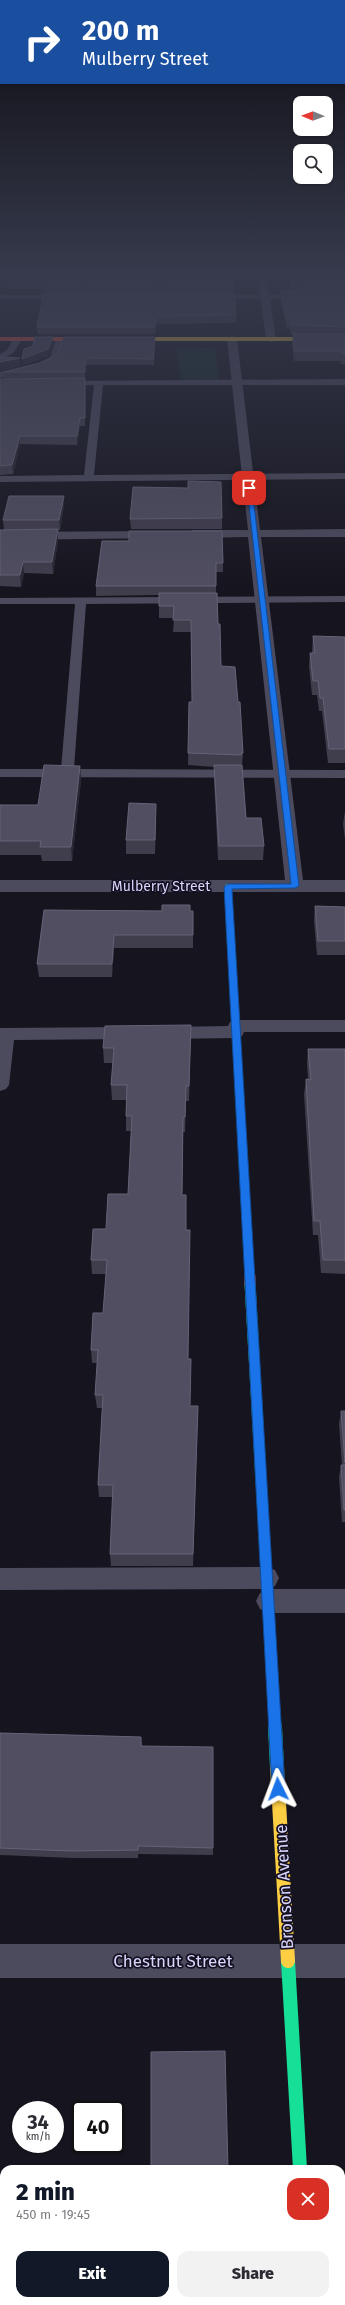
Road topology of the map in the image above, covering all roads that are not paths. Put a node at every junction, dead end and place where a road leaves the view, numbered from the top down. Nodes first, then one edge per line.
1 (236, 378) edge
2 (237, 382) junction
3 (345, 382) edge
4 (53, 383) edge
5 (99, 383) junction
6 (345, 476) edge
7 (248, 477) junction
8 (89, 478) junction
9 (0, 479) edge
10 (345, 533) edge
11 (254, 534) junction
12 (0, 536) edge
13 (345, 599) edge
14 (262, 600) junction
15 (81, 601) junction
16 (0, 602) edge
17 (0, 773) edge
18 (67, 773) junction
19 (282, 774) junction
20 (345, 774) edge
21 (0, 886) edge
22 (295, 886) junction
23 (345, 886) edge
24 (228, 887) junction
25 (345, 1026) edge
26 (236, 1029) junction
27 (3, 1034) edge
28 (0, 1085) edge
29 (267, 1578) junction
30 (0, 1579) edge
31 (268, 1601) junction
32 (345, 1601) edge
33 (288, 1960) junction
34 (0, 1961) edge
35 (345, 1961) edge
36 (300, 2165) edge

1 - 2 street
2 - 3 lane
2 - 5 lane
2 - 7 street
4 - 5 lane
5 - 8 lane
6 - 7 lane
7 - 8 lane
7 - 11 street
8 - 9 lane
10 - 11 street
11 - 12 street
11 - 14 street
13 - 14 lane
14 - 15 lane
14 - 19 street
15 - 16 lane
15 - 18 lane
17 - 18 lane
18 - 19 lane
19 - 20 lane
19 - 22 street
21 - 24 street, Mulberry Street
22 - 23 street, Mulberry Street
22 - 24 street, Mulberry Street
24 - 26 street, Bronson Avenue
25 - 26 lane
26 - 27 lane
26 - 29 street, Bronson Avenue
27 - 28 lane
29 - 30 lane
29 - 31 street, Bronson Avenue
31 - 32 lane
31 - 33 street, Bronson Avenue
33 - 34 street, Chestnut Street
33 - 35 street, Chestnut Street
33 - 36 street, Bronson Avenue

